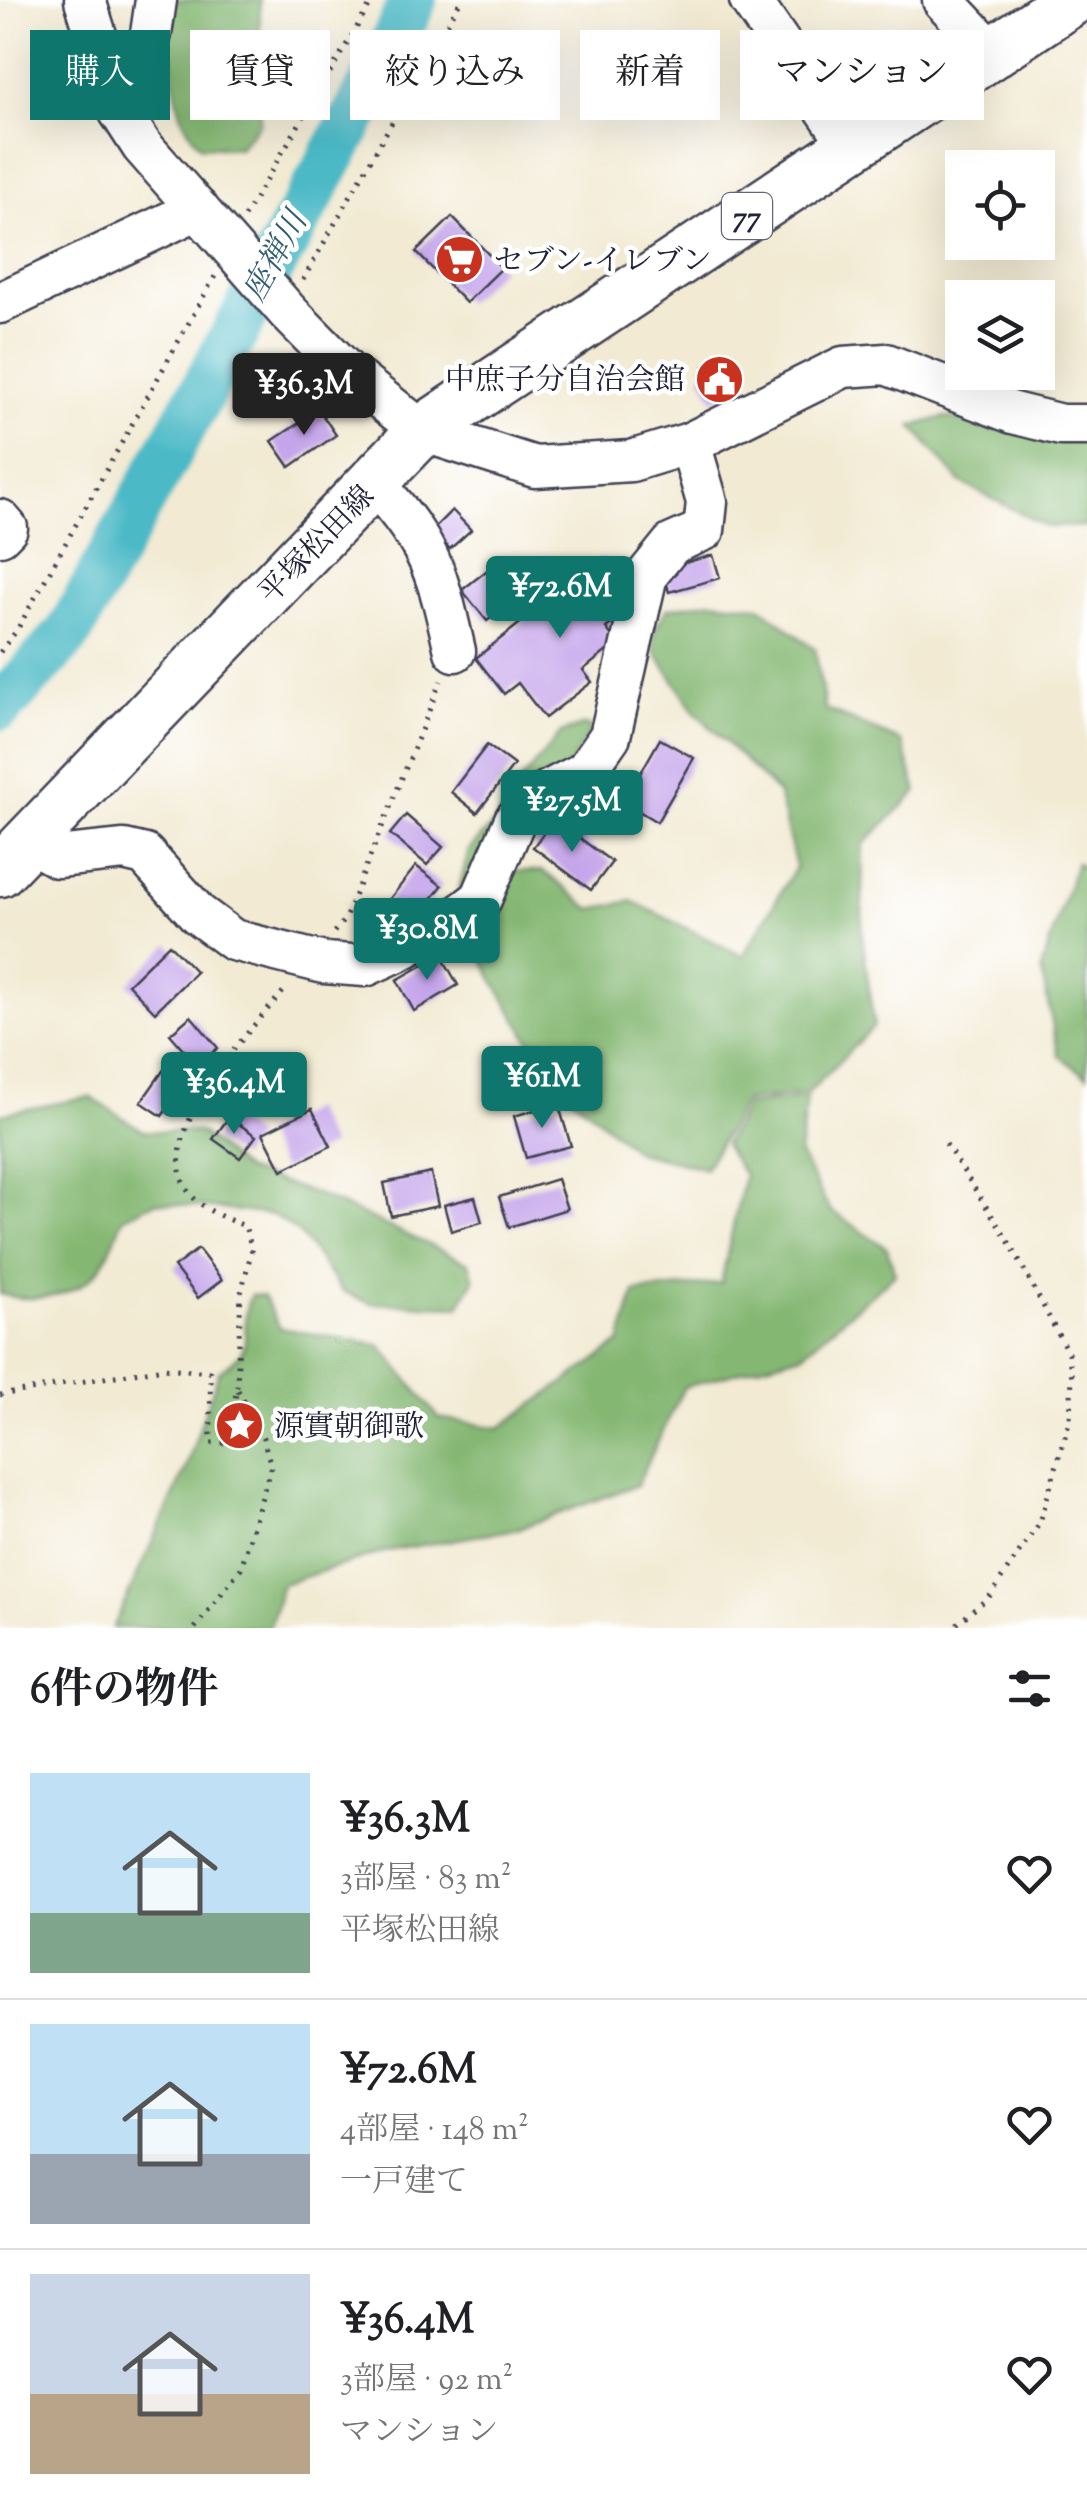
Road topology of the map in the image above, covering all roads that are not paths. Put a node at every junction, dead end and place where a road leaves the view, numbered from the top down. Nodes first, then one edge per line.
1 (85, 0) edge
2 (156, 0) edge
3 (750, 0) edge
4 (943, 0) edge
5 (1072, 0) edge
6 (94, 30) edge
7 (152, 30) edge
8 (990, 50) junction
9 (125, 120) edge
10 (852, 147) junction
11 (198, 209) junction
12 (0, 304) edge
13 (1087, 426) edge
14 (422, 431) junction
15 (690, 443) junction
16 (375, 484) junction
17 (0, 520) edge
18 (0, 534) edge
19 (456, 651) road end
20 (15, 856) edge

1 - 6 street
2 - 7 street
3 - 10 street
4 - 8 street
5 - 8 main road, 平塚松田線 / 77
8 - 10 main road, 平塚松田線 / 77
9 - 11 street
10 - 14 main road, 平塚松田線 / 77
11 - 12 street
11 - 14 street
13 - 15 street
14 - 15 street
14 - 16 main road, 平塚松田線 / 77
15 - 20 street
16 - 19 street
16 - 20 main road, 平塚松田線 / 77
17 - 18 street

